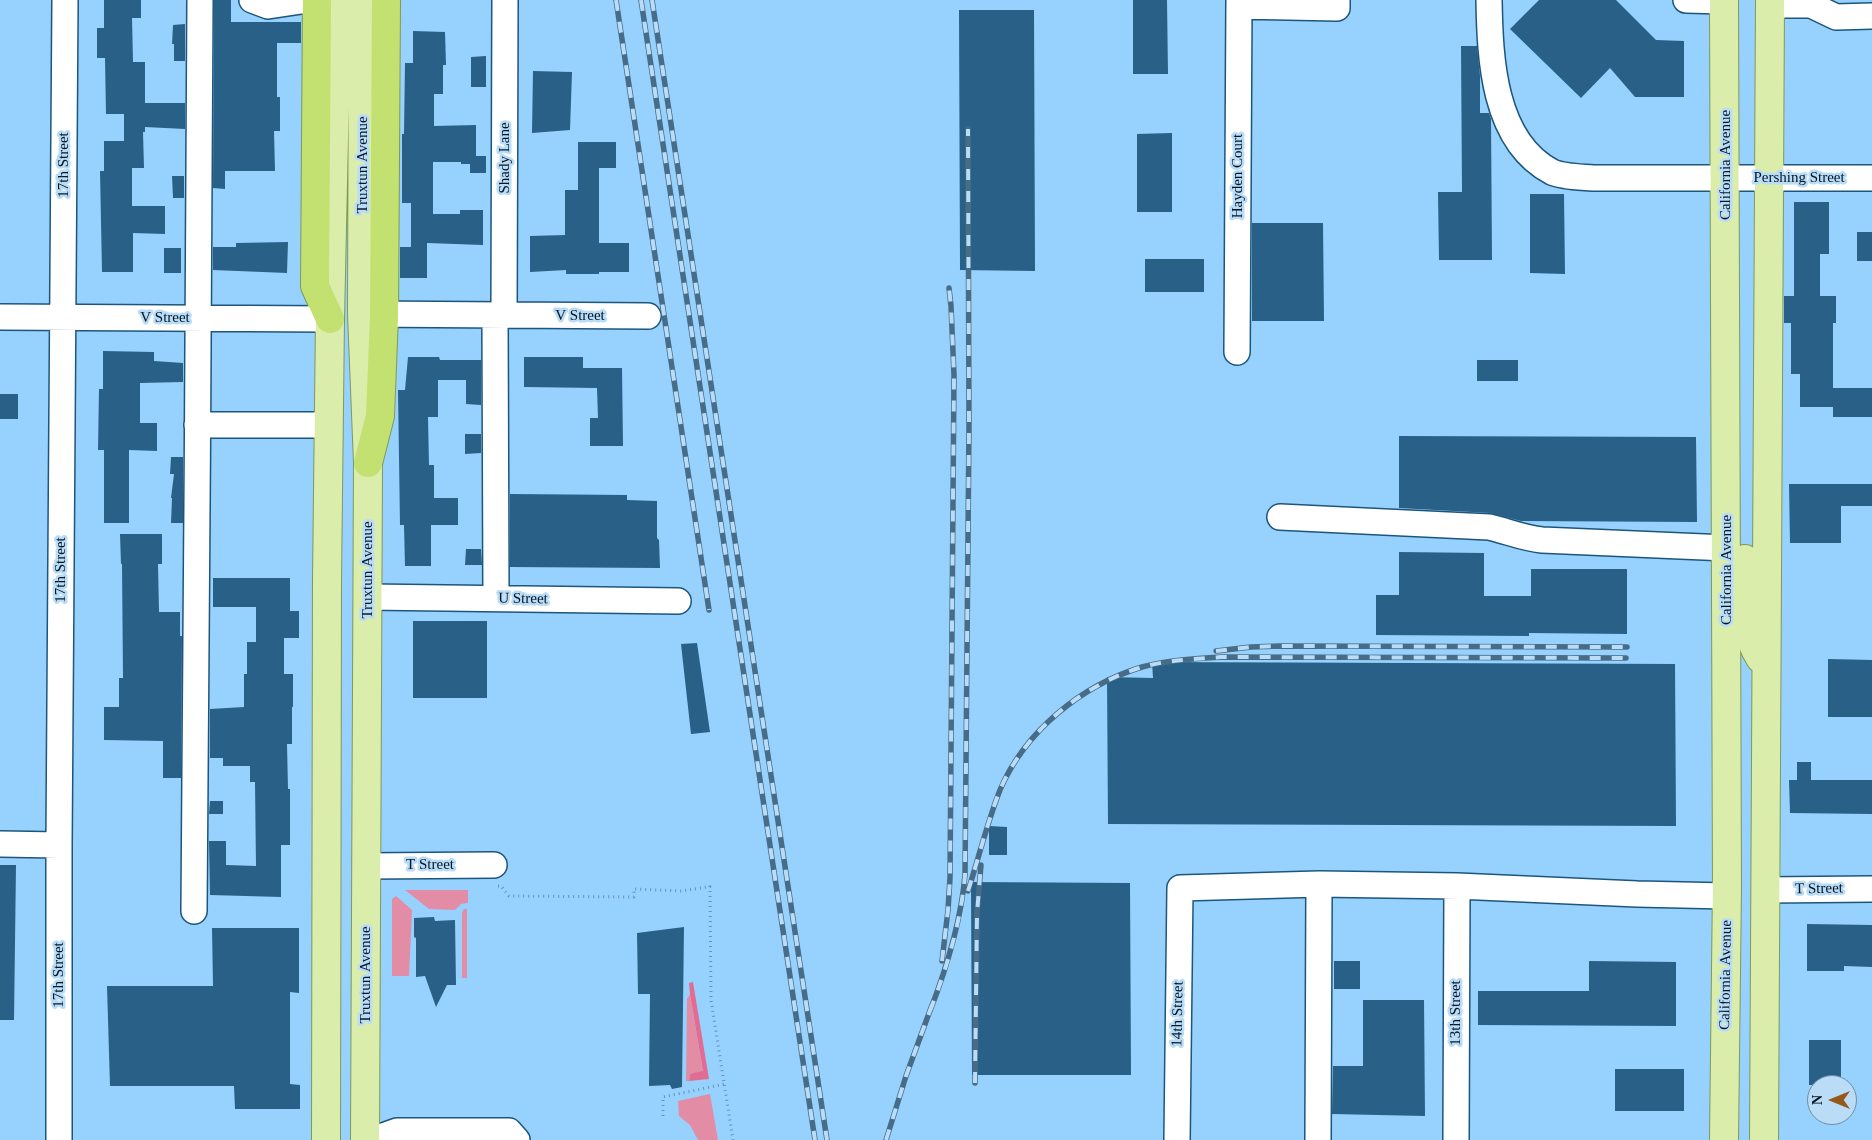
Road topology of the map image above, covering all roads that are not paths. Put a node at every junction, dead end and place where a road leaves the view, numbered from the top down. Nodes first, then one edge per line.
1 (65, 0) edge
2 (200, 0) edge
3 (252, 0) edge
4 (308, 0) edge
5 (317, 0) edge
6 (337, 0) edge
7 (363, 0) edge
8 (386, 0) edge
9 (505, 0) edge
10 (1337, 0) edge
11 (1489, 0) edge
12 (1686, 0) edge
13 (1724, 1) edge
14 (1811, 2) edge
15 (1239, 3) edge
16 (1770, 3) edge
17 (1872, 16) edge
18 (1872, 178) edge
19 (1726, 179) junction
20 (1768, 179) junction
21 (373, 315) junction
22 (500, 316) junction
23 (648, 316) dead end
24 (0, 317) edge
25 (62, 318) junction
26 (197, 318) junction
27 (330, 319) junction
28 (1237, 352) dead end
29 (198, 425) junction
30 (329, 425) junction
31 (368, 463) junction
32 (1280, 517) dead end
33 (1727, 548) junction
34 (368, 597) junction
35 (496, 598) junction
36 (678, 601) dead end
37 (1766, 668) junction
38 (1727, 801) junction
39 (0, 844) edge
40 (59, 846) junction
41 (366, 866) junction
42 (494, 876) road end
43 (1319, 884) junction
44 (1457, 886) junction
45 (1872, 889) edge
46 (1765, 890) junction
47 (1727, 896) junction
48 (194, 911) dead end
49 (59, 1140) edge
50 (326, 1140) edge
51 (364, 1140) edge
52 (372, 1140) edge
53 (517, 1140) edge
54 (1162, 1140) edge
55 (1177, 1140) edge
56 (1195, 1140) edge
57 (1318, 1140) edge
58 (1456, 1140) edge
59 (1724, 1140) edge
60 (1764, 1140) edge

1 - 25 street, 17th Street
2 - 26 street
3 - 4 street
5 - 27 highway
6 - 27 main road, Truxtun Avenue
7 - 21 main road, Truxtun Avenue
8 - 21 highway
9 - 22 street, Shady Lane
10 - 15 street
11 - 19 street, Pershing Street
12 - 13 street
13 - 19 main road, California Avenue
14 - 16 street
14 - 17 street
15 - 28 street, Hayden Court
16 - 20 main road
18 - 20 street, Pershing Street
19 - 20 street, Pershing Street
19 - 33 main road, California Avenue
20 - 37 main road
21 - 22 street, V Street
21 - 31 highway
22 - 23 street, V Street
22 - 35 street, Shady Lane
24 - 25 street, V Street
25 - 26 street, V Street
25 - 40 street, 17th Street
26 - 27 street, V Street
26 - 29 street
27 - 30 main road, Truxtun Avenue
27 - 31 main road
29 - 30 street
29 - 48 street
30 - 50 main road, Truxtun Avenue
31 - 34 main road, Truxtun Avenue
32 - 33 street
33 - 37 main road
33 - 38 main road, California Avenue
34 - 35 street, U Street
34 - 41 main road, Truxtun Avenue
35 - 36 street, U Street
37 - 46 main road
38 - 46 main road
38 - 47 main road, California Avenue
39 - 40 street
40 - 49 street, 17th Street
41 - 42 street, T Street
41 - 51 main road, Truxtun Avenue
43 - 44 street
43 - 55 street, 14th Street
43 - 57 street
44 - 47 street
44 - 58 street, 13th Street
45 - 46 street, T Street
46 - 60 main road
47 - 59 main road, California Avenue
52 - 53 street
54 - 55 street
55 - 56 street

